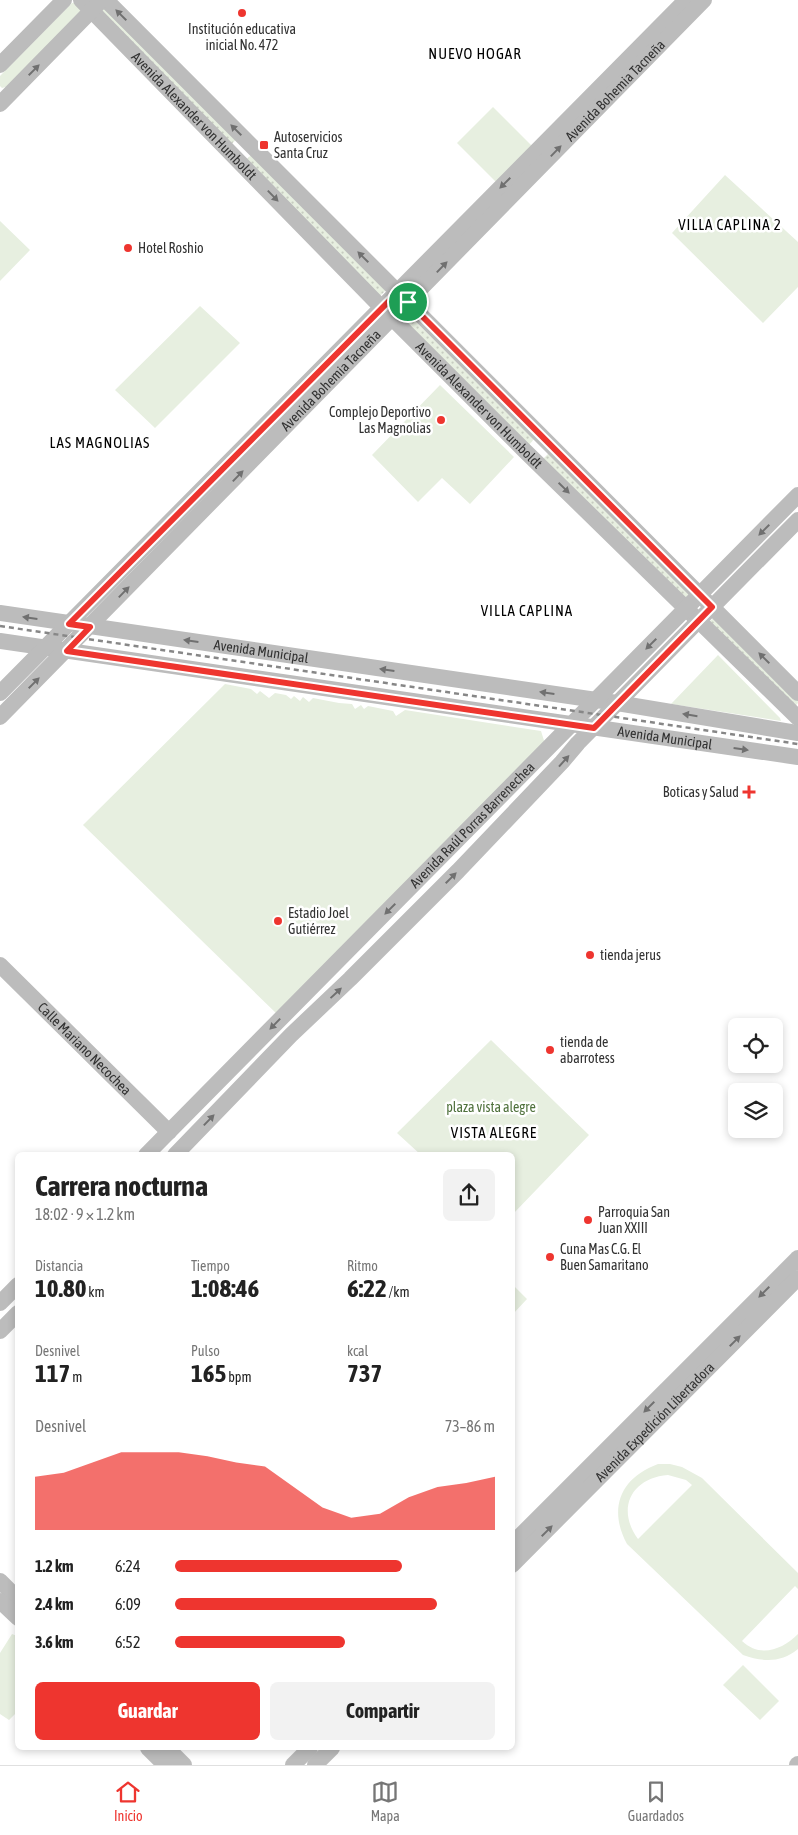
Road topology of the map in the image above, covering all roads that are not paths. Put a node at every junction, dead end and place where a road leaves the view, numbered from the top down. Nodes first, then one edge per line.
1 (64, 0) edge
2 (686, 0) edge
3 (704, 0) edge
4 (96, 3) edge
5 (0, 66) edge
6 (0, 104) edge
7 (403, 297) junction
8 (387, 313) junction
9 (798, 495) edge
10 (798, 520) edge
11 (700, 594) junction
12 (712, 607) junction
13 (686, 609) junction
14 (0, 613) edge
15 (698, 621) junction
16 (69, 624) junction
17 (90, 627) junction
18 (0, 641) edge
19 (46, 648) junction
20 (67, 651) junction
21 (0, 693) edge
22 (798, 693) edge
23 (596, 700) junction
24 (618, 703) junction
25 (2, 710) edge
26 (572, 725) junction
27 (793, 726) edge
28 (594, 728) junction
29 (766, 753) junction
30 (797, 757) edge
31 (0, 965) edge
32 (168, 1132) junction
33 (149, 1152) edge
34 (178, 1152) edge
35 (798, 1258) edge
36 (798, 1278) edge
37 (15, 1288) edge
38 (0, 1303) edge
39 (15, 1316) edge
40 (0, 1331) edge
41 (515, 1541) edge
42 (515, 1562) edge
43 (0, 1581) edge
44 (15, 1596) edge
45 (0, 1601) edge
46 (15, 1615) edge
47 (150, 1750) edge
48 (169, 1750) edge
49 (308, 1750) edge
50 (330, 1750) edge
51 (165, 1765) edge
52 (184, 1765) edge
53 (293, 1765) edge
54 (315, 1765) edge

1 - 5 street
2 -> 7 street, Avenida Bohemia Tacneña
7 -> 3 street, Avenida Bohemia Tacneña
6 -> 4 street
7 -> 4 street, Avenida Alexander von Humboldt
4 -> 8 street, Avenida Alexander von Humboldt
7 - 8 street, Avenida Bohemia Tacneña
7 - 11 street, Avenida Alexander von Humboldt
8 -> 13 street, Avenida Alexander von Humboldt
8 - 16 street, Avenida Bohemia Tacneña
17 -> 8 street, Avenida Bohemia Tacneña
9 -> 11 street, Avenida Raúl Porras Barrenechea
10 - 12 street, Avenida Raúl Porras Barrenechea
11 - 12 street, Avenida Alexander von Humboldt
11 - 13 street, Avenida Raúl Porras Barrenechea
12 - 15 street, Avenida Raúl Porras Barrenechea
22 -> 12 street, Avenida Alexander von Humboldt
13 - 15 street, Avenida Alexander von Humboldt
13 -> 23 street, Avenida Raúl Porras Barrenechea
16 -> 14 street, Avenida Municipal
15 - 24 street, Avenida Raúl Porras Barrenechea
15 - 27 street, Avenida Alexander von Humboldt
16 - 17 street, Avenida Municipal
16 - 19 street, Avenida Bohemia Tacneña
17 - 20 street, Avenida Bohemia Tacneña
23 -> 17 street, Avenida Municipal
18 - 19 street, Avenida Municipal
19 - 20 street, Avenida Municipal
19 - 21 street, Avenida Bohemia Tacneña
25 -> 20 street, Avenida Bohemia Tacneña
20 - 26 street, Avenida Municipal
23 - 24 street, Avenida Municipal
23 - 26 street, Avenida Raúl Porras Barrenechea
27 -> 24 street, Avenida Municipal
24 - 28 street, Avenida Raúl Porras Barrenechea
26 - 28 street, Avenida Municipal
26 -> 32 street, Avenida Raúl Porras Barrenechea
27 - 29 street
28 -> 29 street, Avenida Municipal
34 -> 28 street, Avenida Raúl Porras Barrenechea
29 - 30 street, Avenida Municipal
31 - 32 street, Calle Mariano Necochea
32 - 33 street, Avenida Raúl Porras Barrenechea
35 -> 41 street, Avenida Expedición Libertadora
42 -> 36 street, Avenida Expedición Libertadora
37 - 38 street
39 - 40 street
43 - 44 street
45 - 46 street
47 - 51 street
48 - 52 street
49 - 53 street
50 - 54 street

